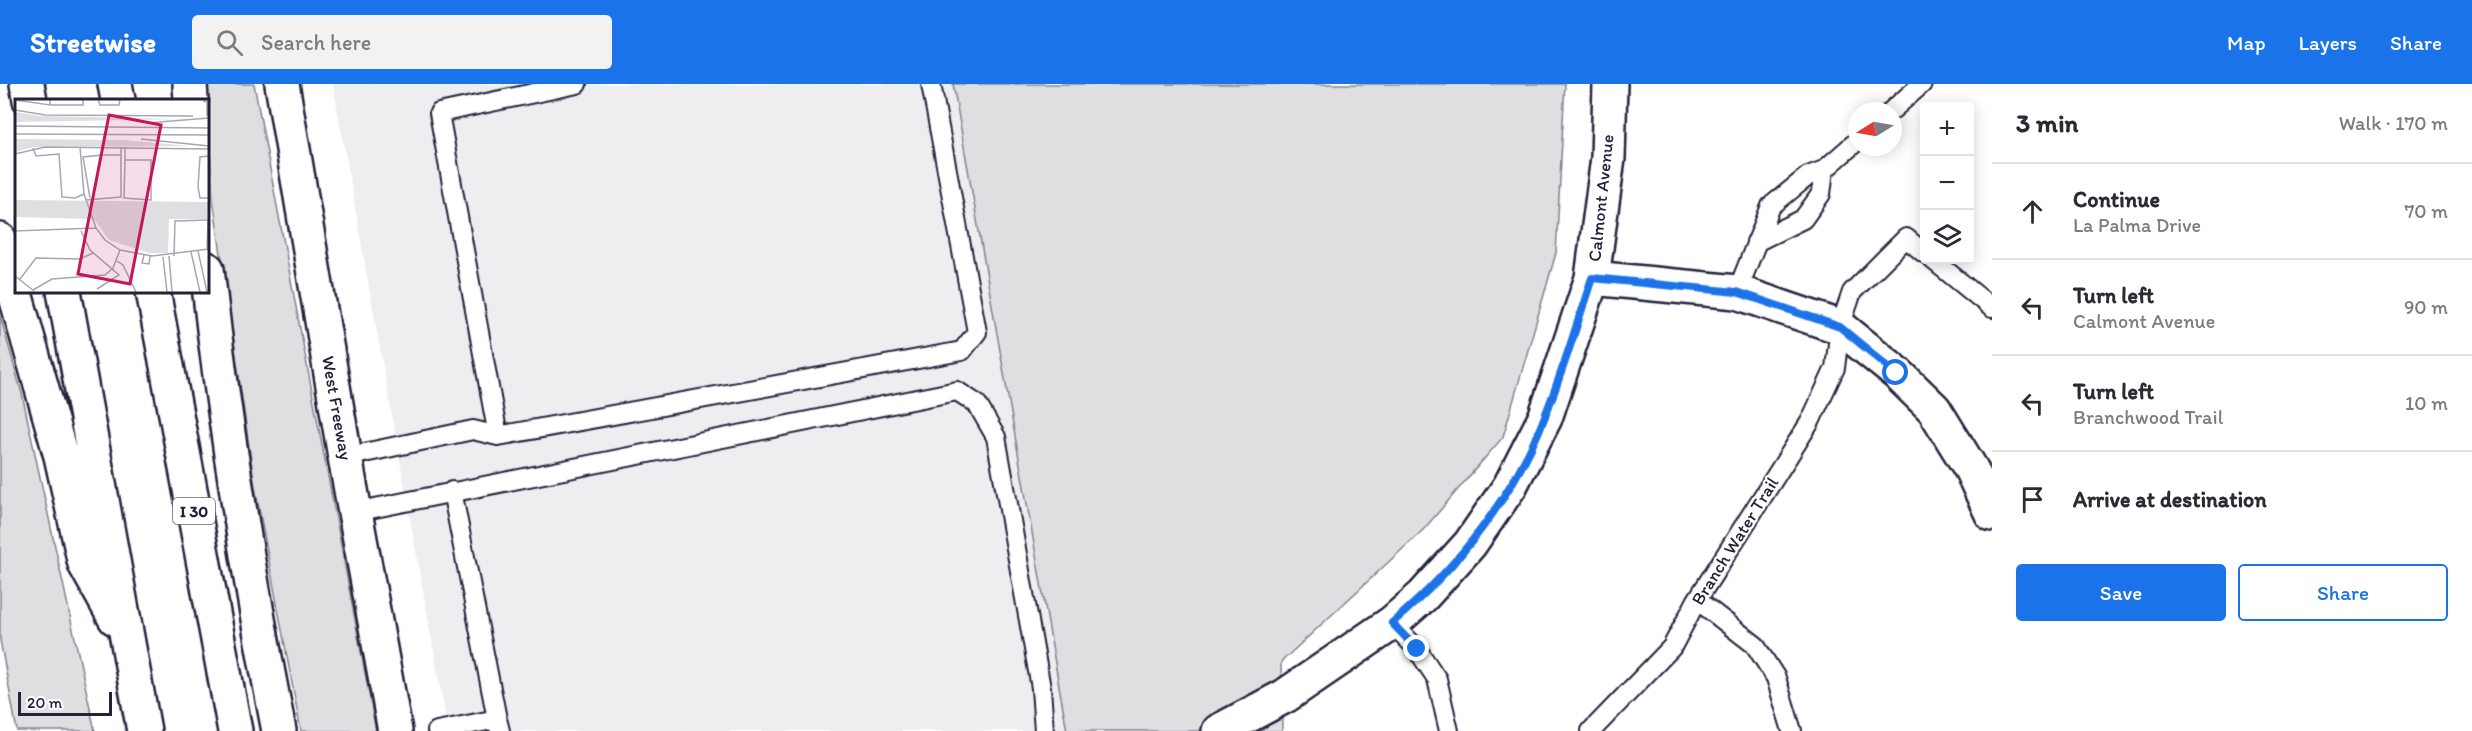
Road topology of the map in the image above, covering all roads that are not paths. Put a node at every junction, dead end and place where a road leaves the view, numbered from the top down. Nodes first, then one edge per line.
1 (27, 84) edge
2 (115, 84) edge
3 (190, 84) edge
4 (282, 84) edge
5 (577, 84) edge
6 (931, 84) edge
7 (1610, 84) edge
8 (1922, 84) edge
9 (30, 99) edge
10 (118, 99) edge
11 (191, 99) edge
12 (1901, 102) edge
13 (1848, 149) edge
14 (1824, 170) junction
15 (0, 240) edge
16 (1756, 242) junction
17 (1920, 250) edge
18 (1938, 264) edge
19 (208, 278) edge
20 (1592, 278) junction
21 (64, 292) edge
22 (153, 292) edge
23 (1737, 292) junction
24 (1992, 308) edge
25 (1840, 327) junction
26 (498, 436) junction
27 (345, 457) junction
28 (452, 491) junction
29 (355, 512) junction
30 (1992, 514) edge
31 (1697, 600) junction
32 (1392, 623) junction
33 (127, 638) junction
34 (498, 725) edge
35 (144, 731) edge
36 (235, 731) edge
37 (279, 731) edge
38 (395, 731) edge
39 (437, 731) edge
40 (1044, 731) edge
41 (1220, 731) edge
42 (1449, 731) edge
43 (1591, 731) edge
44 (1792, 731) edge

1 - 9 main road
2 - 10 main road
3 - 11 main road
4 - 27 main road, West Freeway
5 - 26 lane
6 - 26 lane
7 - 20 main road, Calmont Avenue
8 - 12 lane
13 - 14 lane
14 - 16 lane
14 - 16 lane
15 - 33 main road
16 - 23 lane
17 - 25 lane, Branch Water Trail
18 - 24 lane
19 - 37 main road
20 - 23 main road
20 - 32 main road, Calmont Avenue
21 - 33 main road
22 - 36 main road, I 30
23 - 25 main road
25 - 30 main road
25 - 31 lane, Branch Water Trail
26 - 27 lane
27 - 29 main road, West Freeway
28 - 29 lane
28 - 34 lane
28 - 40 lane
29 - 38 main road, West Freeway
31 - 43 lane, Branch Water Trail
31 - 44 lane
32 - 41 main road, Calmont Avenue
32 - 42 lane
33 - 35 main road
34 - 39 lane

